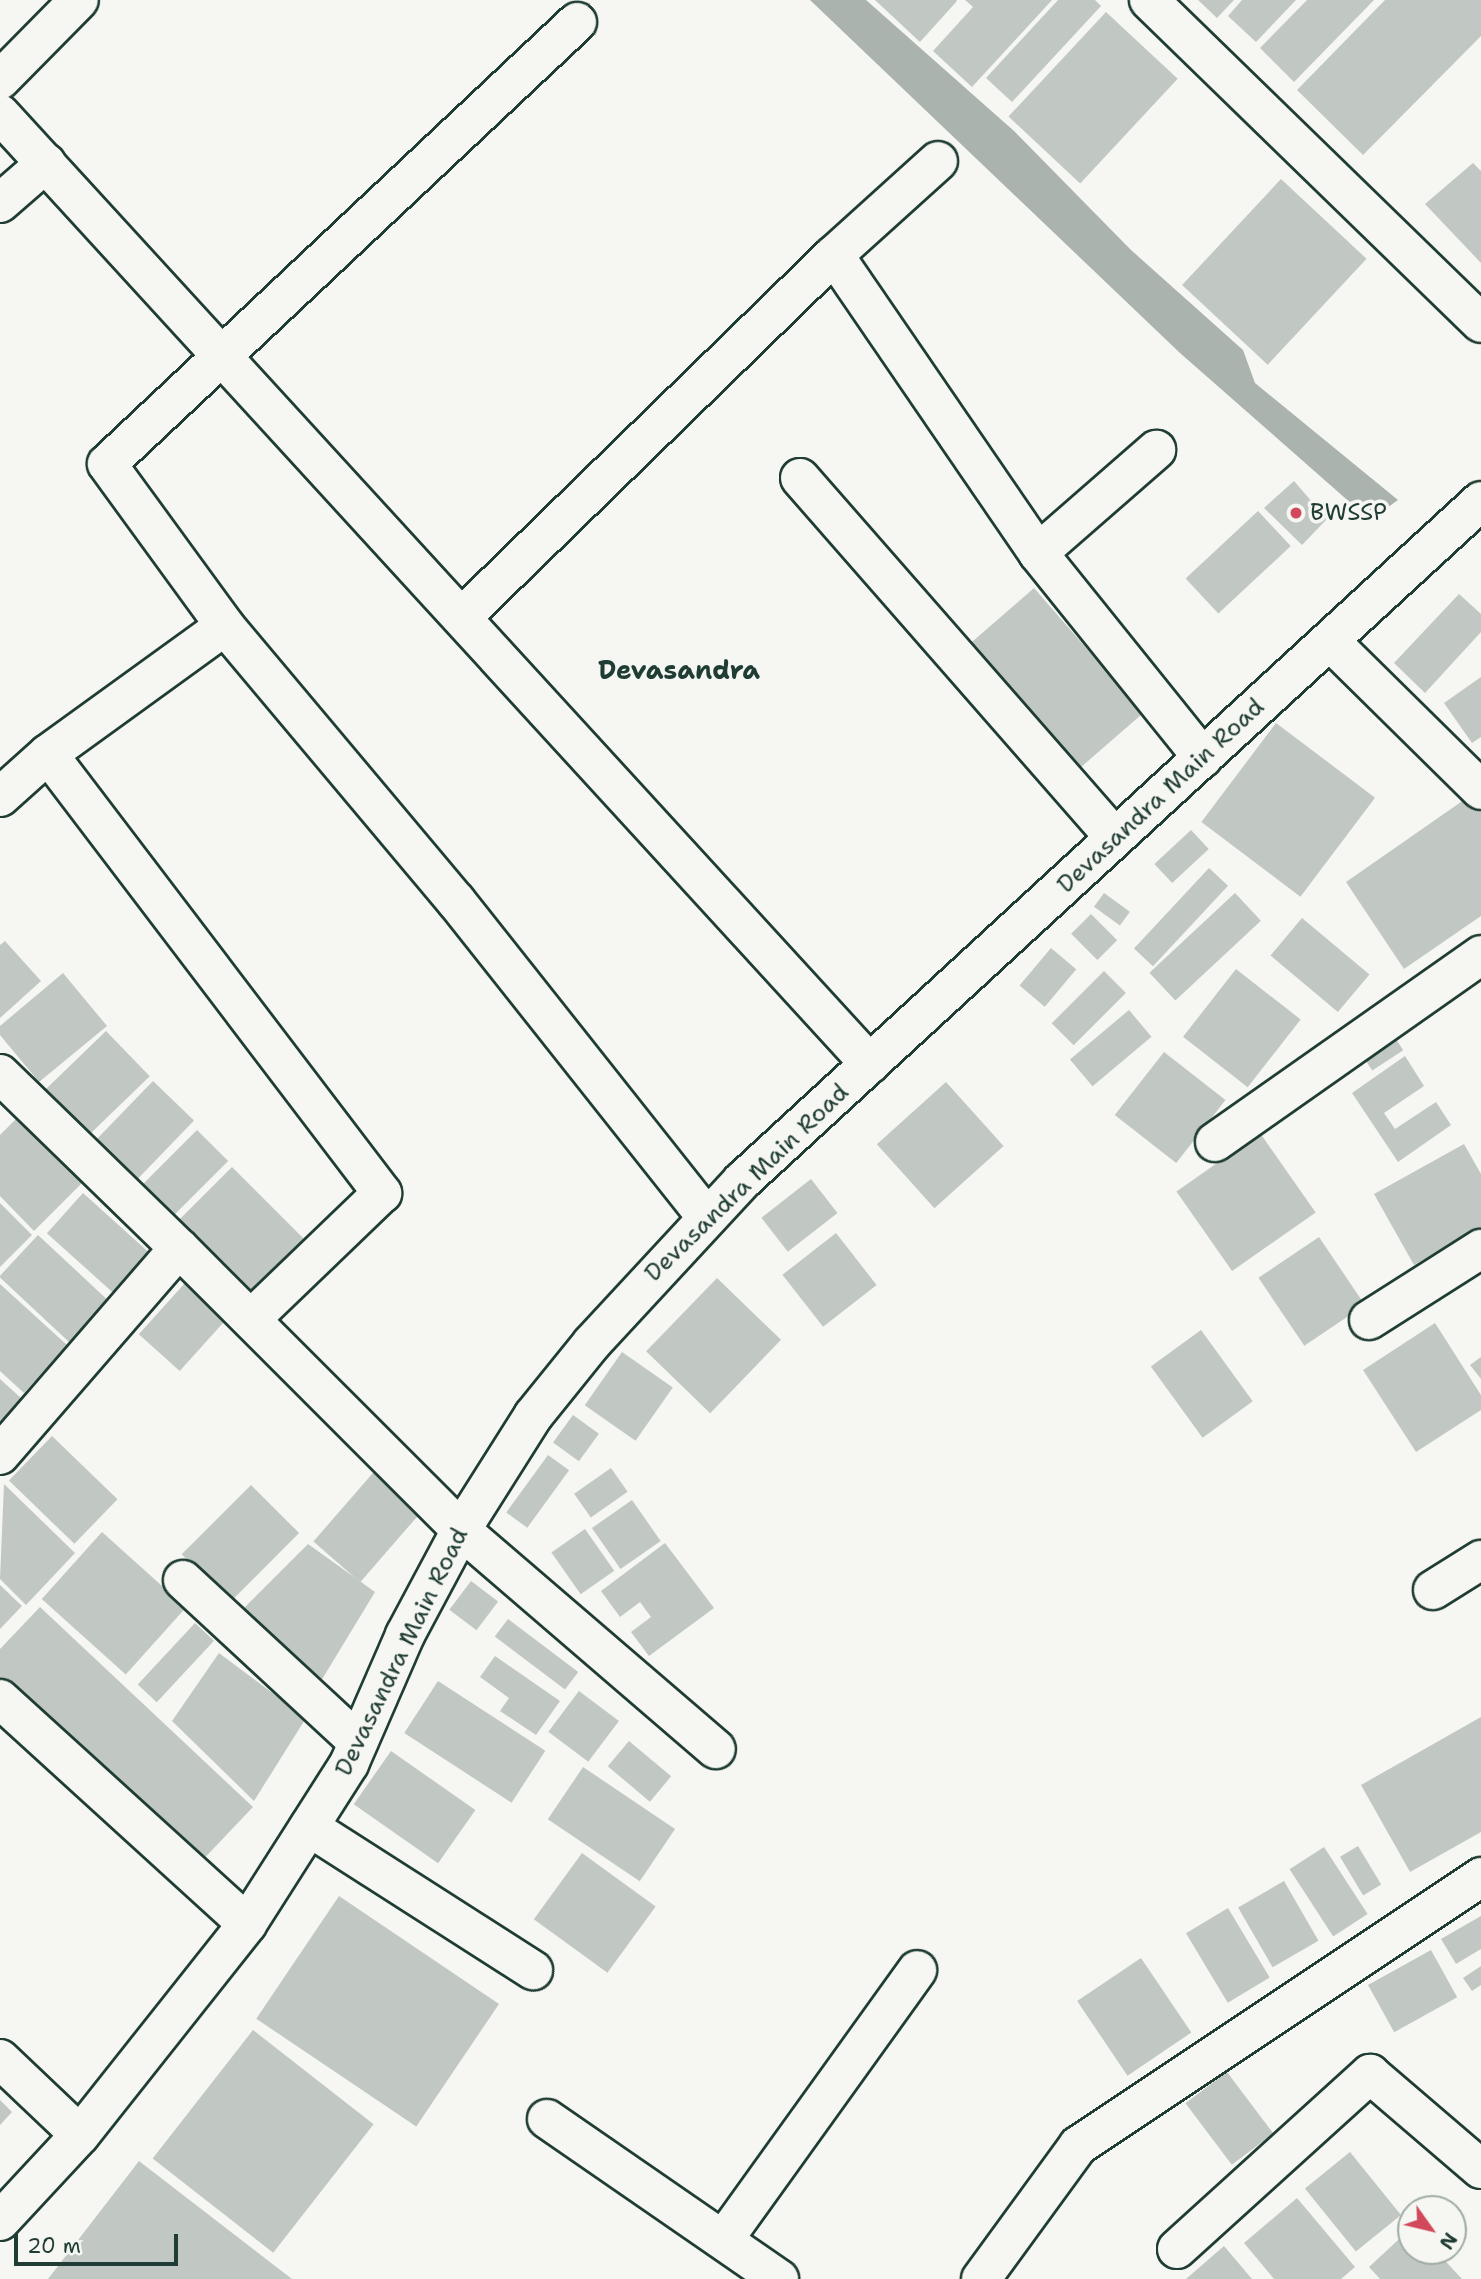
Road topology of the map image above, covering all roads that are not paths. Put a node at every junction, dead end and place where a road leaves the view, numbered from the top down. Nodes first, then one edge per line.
1 (79, 0) edge
2 (1149, 0) edge
3 (578, 22) dead end
4 (0, 80) edge
5 (0, 114) edge
6 (939, 161) dead end
7 (46, 163) junction
8 (0, 203) edge
9 (834, 256) junction
10 (1481, 323) edge
11 (220, 354) junction
12 (1156, 450) dead end
13 (800, 478) dead end
14 (1481, 500) edge
15 (1038, 553) junction
16 (464, 615) junction
17 (225, 626) junction
18 (1330, 641) junction
19 (48, 754) junction
20 (1203, 758) junction
21 (1481, 790) edge
22 (0, 797) edge
23 (1115, 838) junction
24 (1481, 955) edge
25 (870, 1064) junction
26 (0, 1074) edge
27 (1215, 1142) dead end
28 (707, 1218) junction
29 (179, 1248) junction
30 (1481, 1249) edge
31 (251, 1319) junction
32 (1369, 1320) dead end
33 (0, 1455) edge
34 (461, 1530) junction
35 (1481, 1560) edge
36 (183, 1580) dead end
37 (1433, 1590) dead end
38 (0, 1699) edge
39 (358, 1742) junction
40 (716, 1749) dead end
41 (309, 1828) junction
42 (1481, 1877) edge
43 (247, 1924) junction
44 (533, 1970) dead end
45 (917, 1970) dead end
46 (0, 2059) edge
47 (547, 2119) dead end
48 (80, 2135) junction
49 (1481, 2169) edge
50 (0, 2221) edge
51 (724, 2239) junction
52 (1177, 2249) dead end
53 (779, 2279) edge
54 (981, 2279) edge

1 - 4 street
2 - 10 street
3 - 11 street
5 - 7 street
6 - 9 street
7 - 8 street
7 - 11 street
9 - 15 street
9 - 16 street
11 - 16 street
11 - 17 street
12 - 15 street
13 - 23 street
14 - 18 street, Devasandra Main Road
15 - 20 street
16 - 25 street
17 - 19 street
17 - 28 street
18 - 20 street, Devasandra Main Road
18 - 21 street
19 - 22 street
19 - 31 street
20 - 23 street, Devasandra Main Road
23 - 25 street, Devasandra Main Road
24 - 27 street
25 - 28 street, Devasandra Main Road
26 - 29 street
28 - 34 street, Devasandra Main Road
29 - 31 street
29 - 33 street
30 - 32 street
31 - 34 street
34 - 39 street, Devasandra Main Road
34 - 40 street
35 - 37 street
36 - 39 street
38 - 43 street
39 - 41 street, Devasandra Main Road
41 - 43 street, Devasandra Main Road
41 - 44 street
42 - 54 street
43 - 48 street, Devasandra Main Road
45 - 51 street
46 - 48 street
47 - 51 street
48 - 50 street, Devasandra Main Road
49 - 52 street
51 - 53 street

